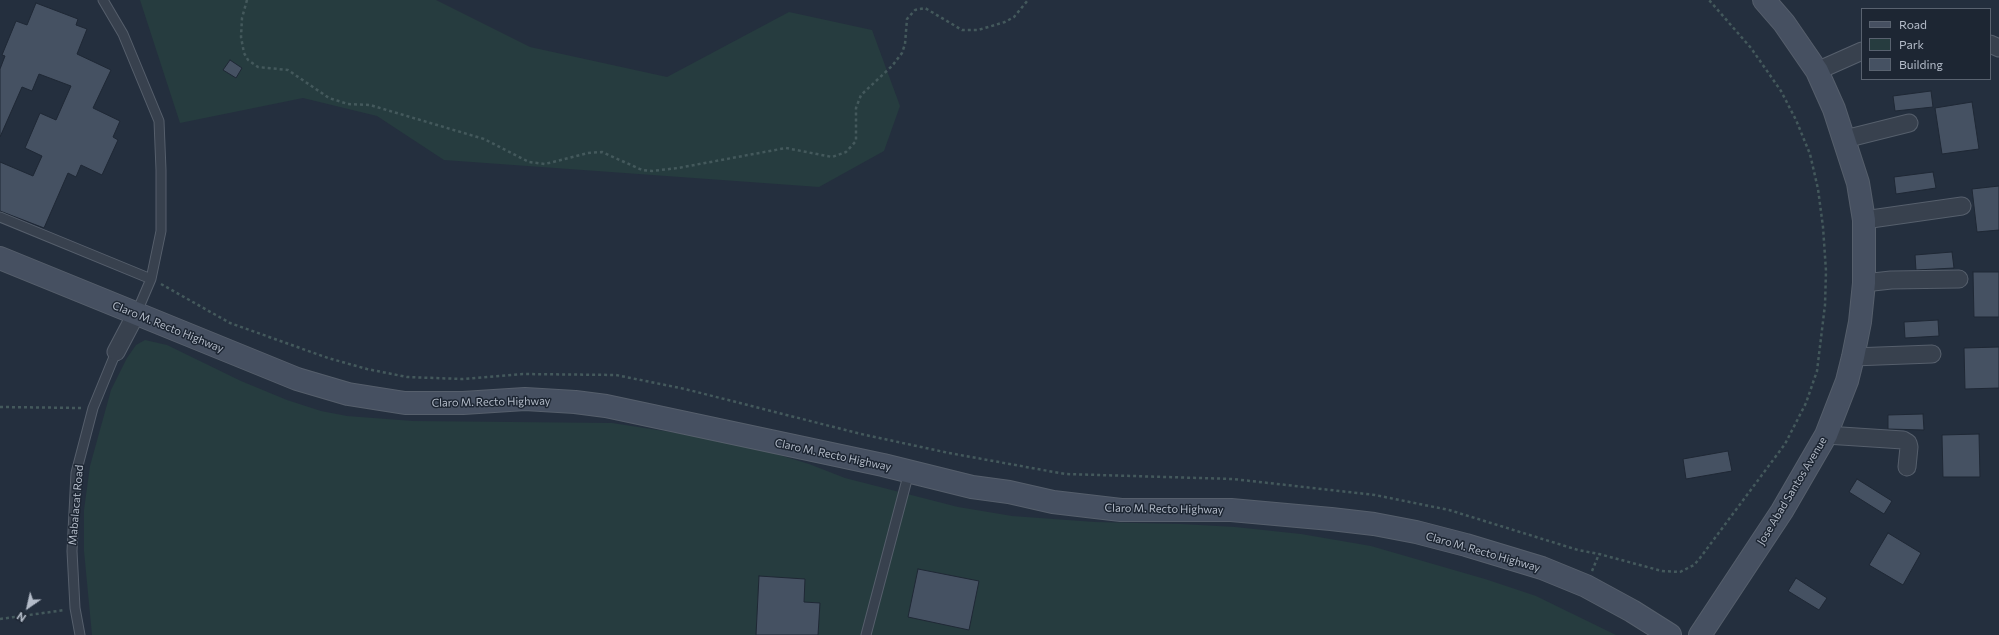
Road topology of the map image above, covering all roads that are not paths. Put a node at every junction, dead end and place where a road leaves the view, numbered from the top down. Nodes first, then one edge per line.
1 (103, 0) edge
2 (1764, 0) edge
3 (1861, 51) edge
4 (1817, 71) junction
5 (1909, 124) dead end
6 (1845, 139) junction
7 (1962, 206) dead end
8 (0, 217) edge
9 (1864, 220) junction
10 (0, 258) edge
11 (1959, 278) dead end
12 (151, 279) junction
13 (1864, 282) junction
14 (136, 314) junction
15 (116, 352) joint
16 (1932, 354) dead end
17 (1853, 357) junction
18 (1826, 435) junction
19 (1907, 467) dead end
20 (908, 472) junction
21 (80, 635) edge
22 (866, 635) edge
23 (1670, 635) edge
24 (1700, 635) edge

1 - 12 lane
2 - 4 main road, Jose Abad Santos Avenue
3 - 4 street
4 - 6 main road, Jose Abad Santos Avenue
5 - 6 street
6 - 9 main road, Jose Abad Santos Avenue
7 - 9 street
8 - 12 lane
9 - 13 main road, Jose Abad Santos Avenue
10 - 14 main road, Claro M. Recto Highway
11 - 13 street
12 - 14 lane
13 - 17 main road, Jose Abad Santos Avenue
14 - 15 street, Mabalacat Road
14 - 20 main road, Claro M. Recto Highway
15 - 21 lane, Mabalacat Road
16 - 17 street
17 - 18 main road, Jose Abad Santos Avenue
18 - 19 street
18 - 24 main road, Jose Abad Santos Avenue
20 - 22 lane
20 - 23 main road, Claro M. Recto Highway

